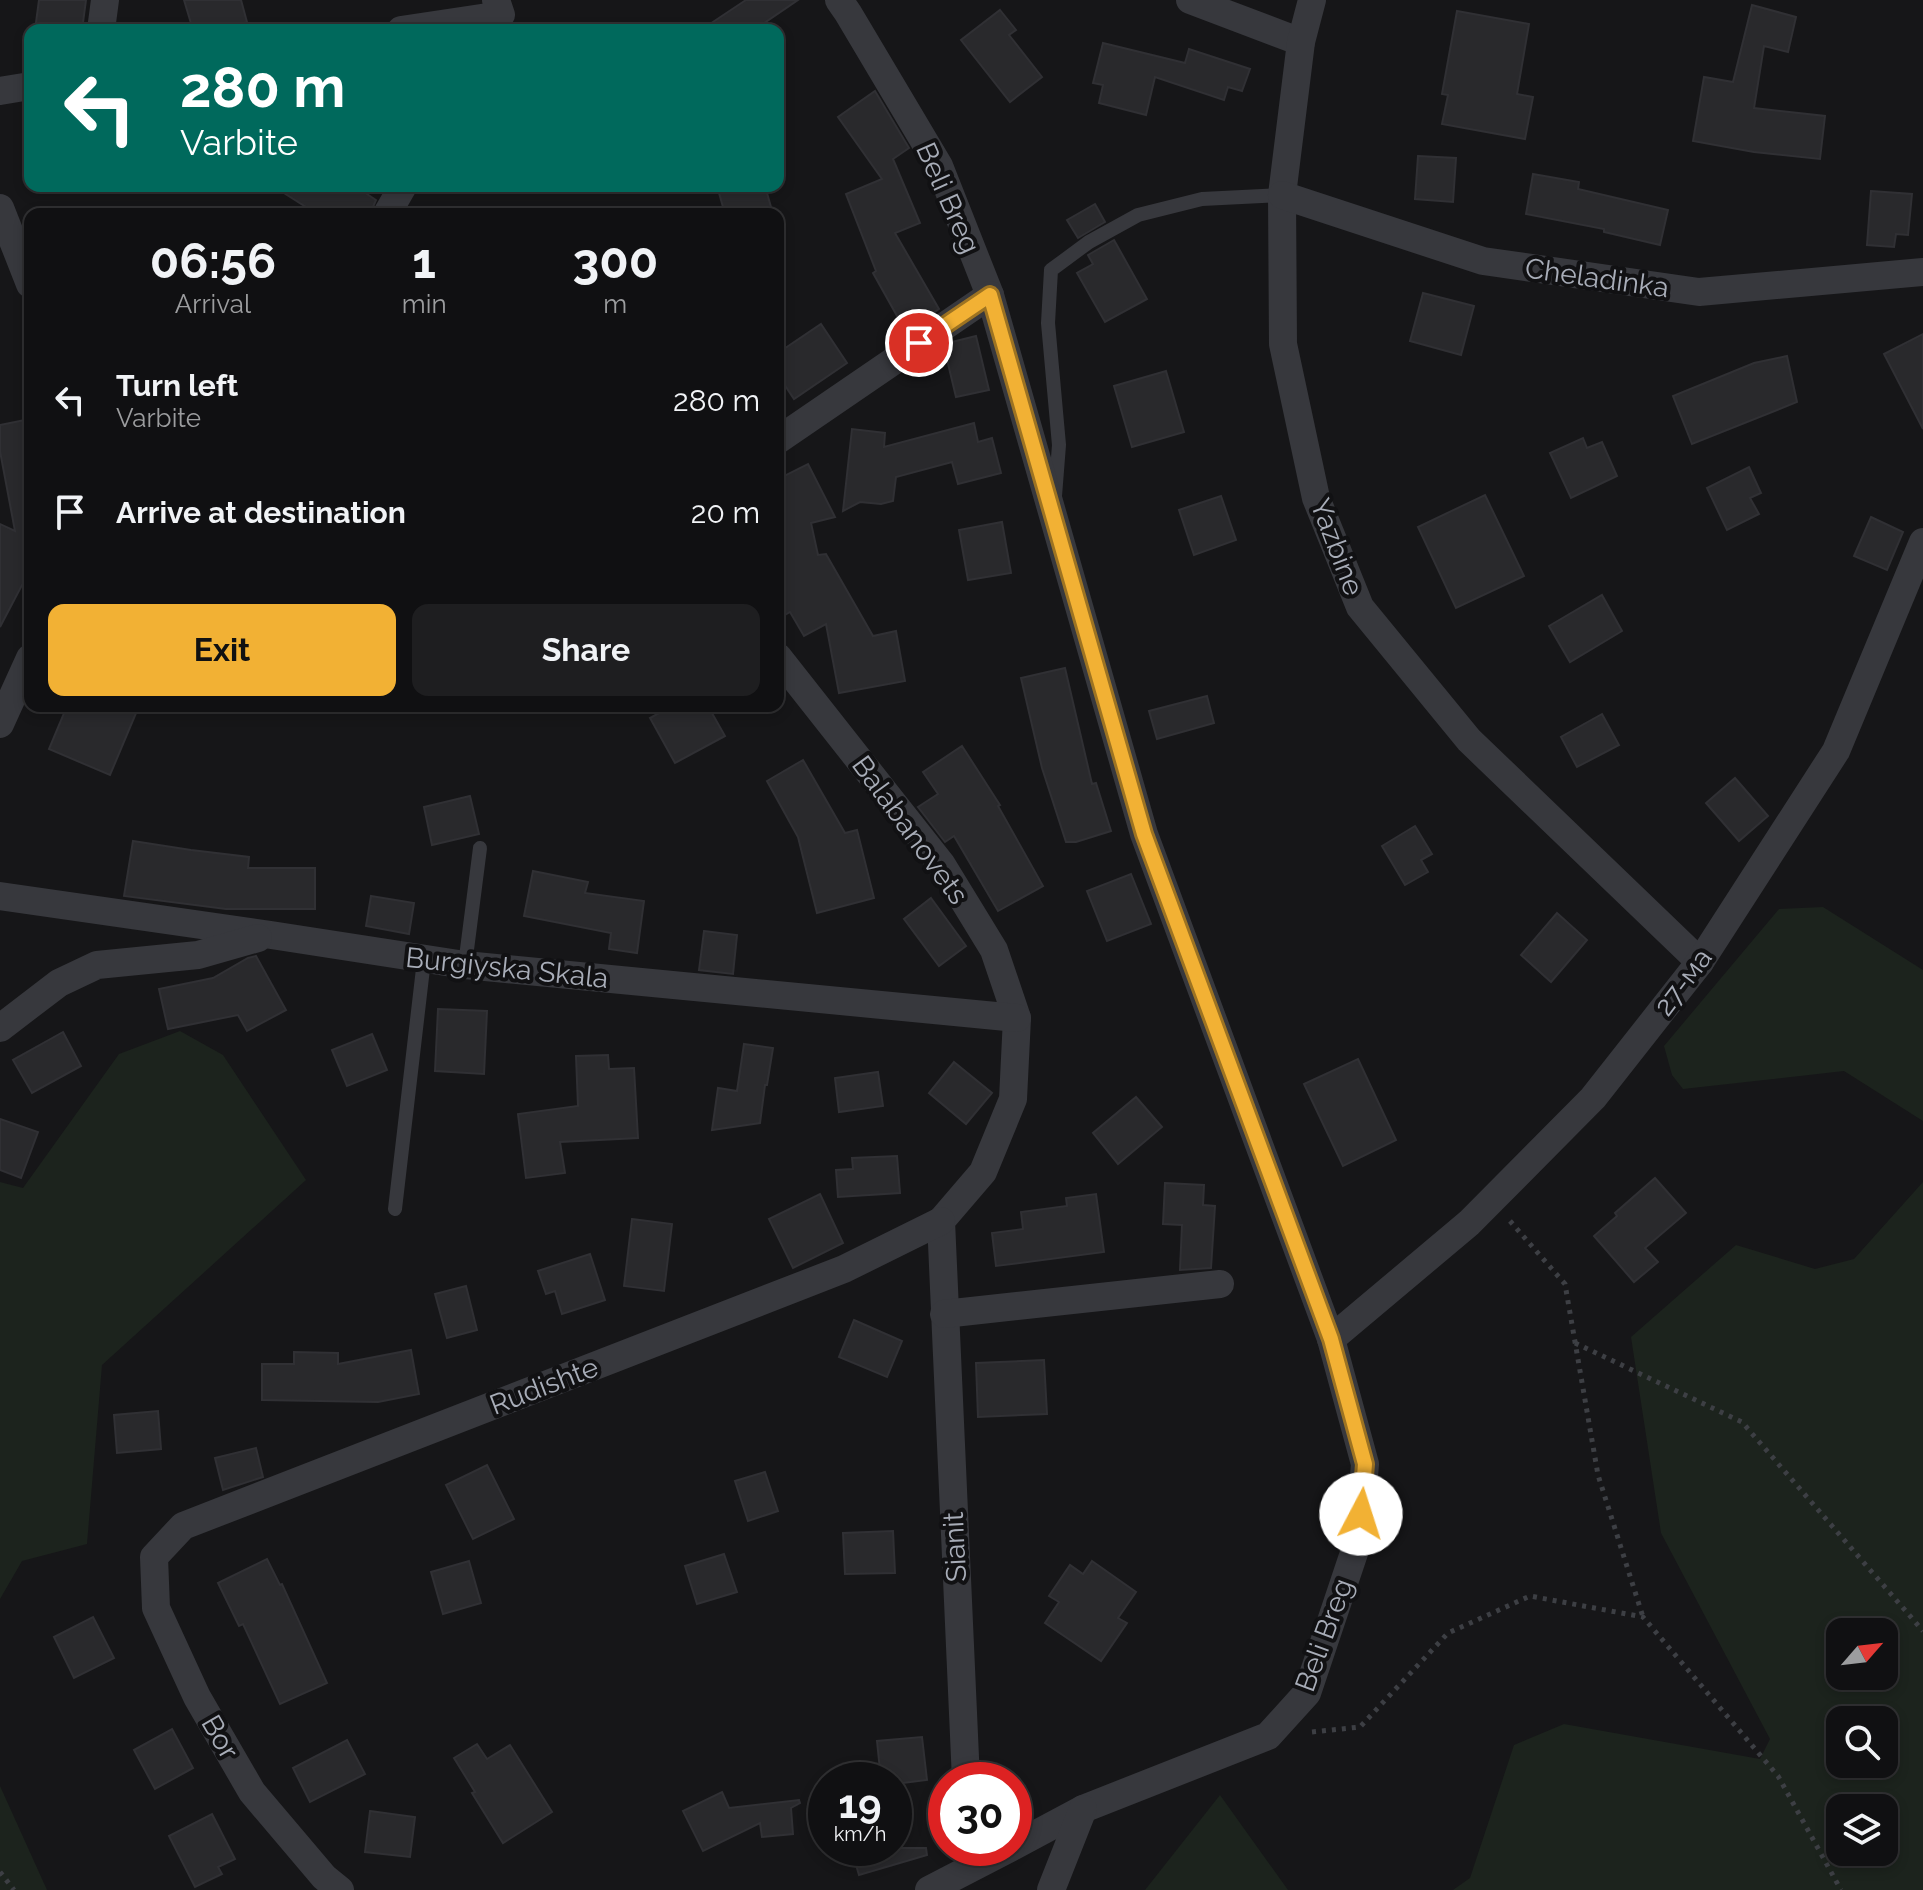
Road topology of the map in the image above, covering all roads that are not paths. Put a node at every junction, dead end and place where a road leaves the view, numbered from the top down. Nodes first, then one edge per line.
1 (105, 0) edge
2 (1190, 0) edge
3 (1312, 0) edge
4 (852, 4) edge
5 (500, 11) edge
6 (102, 24) edge
7 (432, 24) edge
8 (1301, 42) junction
9 (24, 87) edge
10 (0, 91) edge
11 (1282, 195) junction
12 (0, 208) edge
13 (24, 269) edge
14 (1923, 272) edge
15 (990, 295) junction
16 (784, 436) edge
17 (1053, 519) junction
18 (1923, 542) edge
19 (784, 665) edge
20 (24, 671) edge
21 (0, 724) edge
22 (480, 848) dead end
23 (0, 896) edge
24 (271, 935) junction
25 (424, 960) junction
26 (1700, 962) junction
27 (465, 965) junction
28 (1017, 1018) junction
29 (0, 1028) edge
30 (395, 1209) dead end
31 (941, 1221) junction
32 (1220, 1284) dead end
33 (944, 1314) junction
34 (1331, 1339) junction
35 (154, 1557) joint
36 (965, 1762) edge
37 (1083, 1809) junction
38 (1032, 1836) edge
39 (960, 1866) edge
40 (340, 1890) edge
41 (929, 1890) edge
42 (1051, 1890) edge

1 - 6 street
2 - 8 street
3 - 8 street, Yazbine
4 - 15 street, Beli Breg
5 - 7 street
8 - 11 street, Yazbine
9 - 10 street
11 - 14 street, Cheladinka
11 - 17 lane
11 - 26 street, Yazbine
12 - 13 street
15 - 16 street
15 - 17 street, Beli Breg
17 - 34 street, Beli Breg
18 - 26 street, 27-ма
19 - 28 street, Balabanovets
20 - 21 street
22 - 27 lane
23 - 24 street, Burgiyska Skala
24 - 25 street, Burgiyska Skala
24 - 29 street
25 - 27 street, Burgiyska Skala
25 - 30 lane
26 - 34 street, 27-ма
27 - 28 street, Burgiyska Skala
28 - 31 street
31 - 33 street, Sianit
31 - 35 street, Rudishte
32 - 33 street
33 - 36 street, Sianit
34 - 37 street, Beli Breg
35 - 40 street, Bor
37 - 38 street, Beli Breg
37 - 42 street
39 - 41 street, Beli Breg

